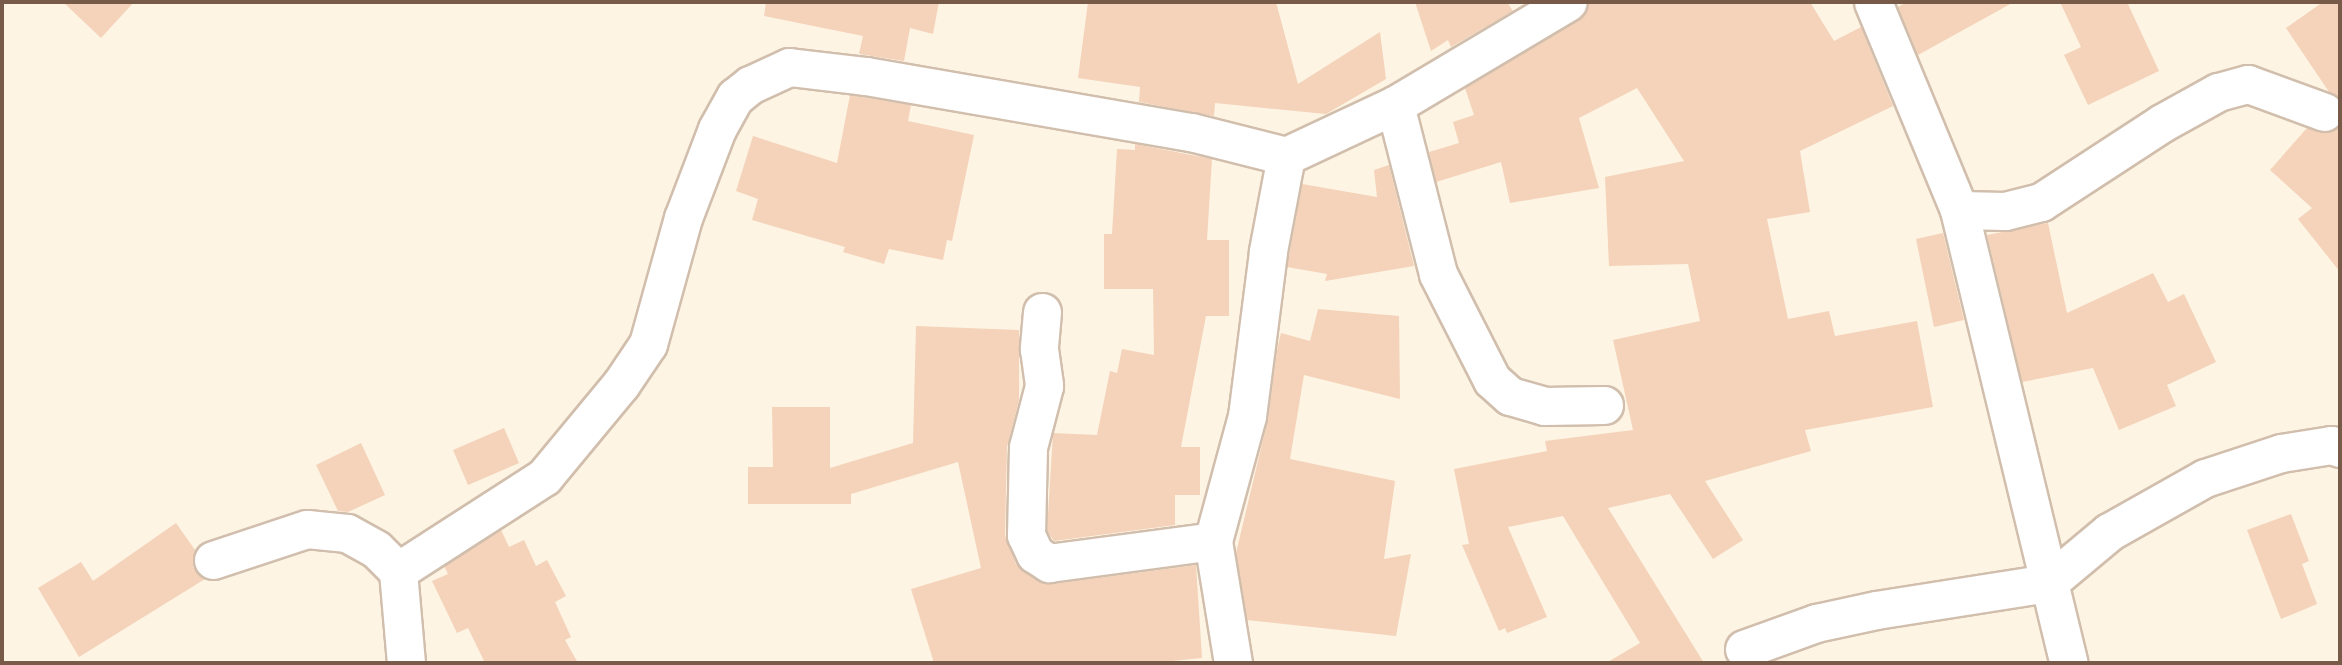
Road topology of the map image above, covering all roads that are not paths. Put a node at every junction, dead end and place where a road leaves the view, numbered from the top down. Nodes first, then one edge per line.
1 (1568, 2) edge
2 (1873, 2) edge
3 (1395, 105) junction
4 (2324, 112) dead end
5 (1286, 156) junction
6 (1959, 210) junction
7 (1042, 312) dead end
8 (1604, 405) dead end
9 (2340, 448) edge
10 (1213, 541) junction
11 (213, 560) dead end
12 (398, 571) junction
13 (2048, 583) junction
14 (1744, 649) dead end
15 (406, 663) edge
16 (1233, 663) edge
17 (2069, 663) edge

1 - 3 street
2 - 6 street
3 - 5 street
3 - 8 street
4 - 6 street
5 - 10 street
5 - 12 street
6 - 13 street
7 - 10 street
9 - 13 street
10 - 16 street
11 - 12 street
12 - 15 street
13 - 14 street
13 - 17 street

